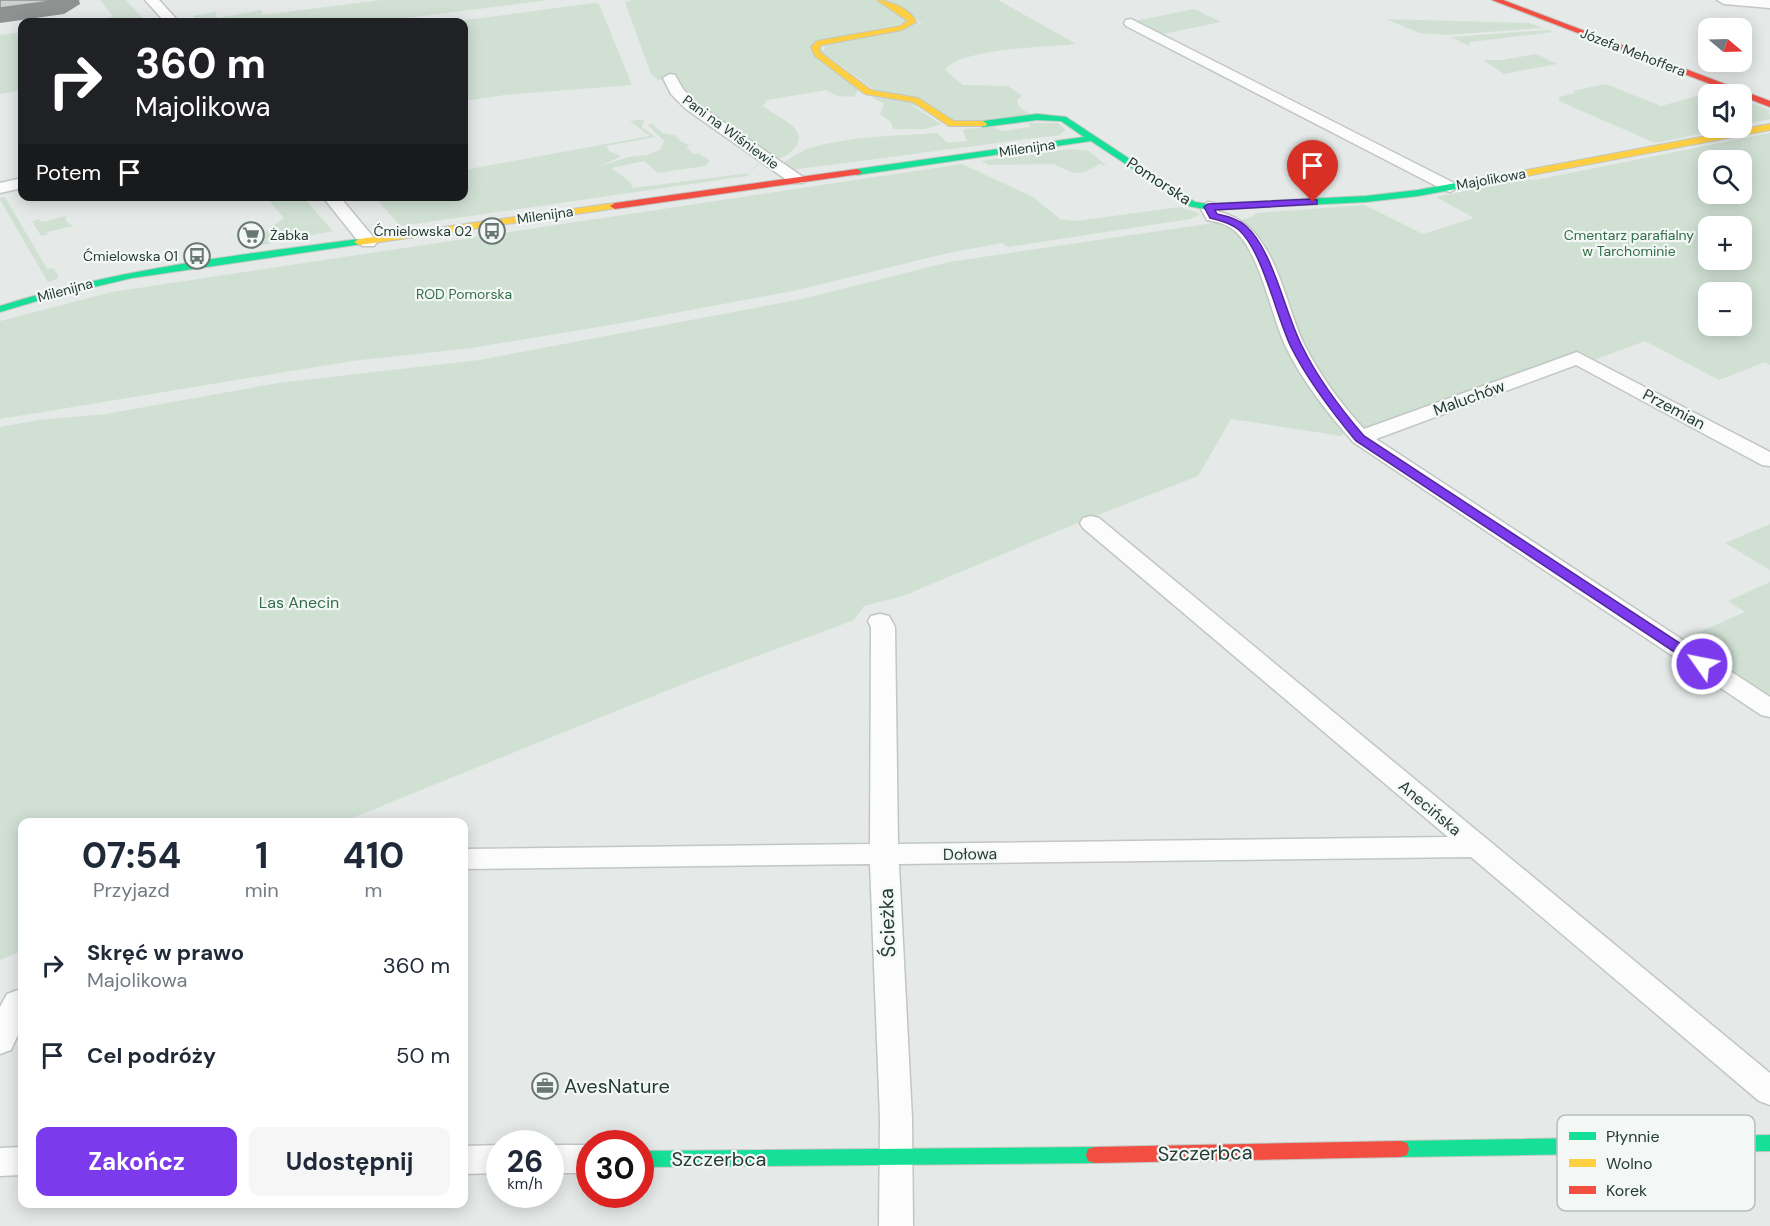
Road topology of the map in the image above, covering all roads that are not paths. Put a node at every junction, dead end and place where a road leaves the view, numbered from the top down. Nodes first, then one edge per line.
1 (152, 0) edge
2 (881, 0) edge
3 (1496, 0) edge
4 (1724, 0) edge
5 (1770, 4) edge
6 (168, 18) edge
7 (1131, 23) dead end
8 (670, 78) dead end
9 (1770, 104) edge
10 (1770, 127) edge
11 (1094, 138) junction
12 (797, 180) junction
13 (18, 184) edge
14 (1450, 187) junction
15 (0, 188) edge
16 (334, 201) edge
17 (1208, 207) junction
18 (368, 242) junction
19 (0, 309) edge
20 (1577, 358) joint
21 (1360, 438) junction
22 (1770, 460) edge
23 (1091, 523) dead end
24 (880, 621) dead end
25 (1770, 709) edge
26 (1476, 846) junction
27 (884, 855) junction
28 (468, 859) edge
29 (18, 1002) dead end
30 (0, 1041) edge
31 (1770, 1092) edge
32 (1755, 1143) edge
33 (1770, 1143) edge
34 (1557, 1147) edge
35 (896, 1158) junction
36 (654, 1159) edge
37 (468, 1160) edge
38 (486, 1160) edge
39 (18, 1161) edge
40 (0, 1162) edge
41 (896, 1226) edge

1 - 6 street
2 - 11 street, Pomorska
3 - 9 street, Józefa Mehoffera
4 - 5 street
7 - 14 street
8 - 12 street, Pani na Wiśniewie
10 - 14 street, Majolikowa
11 - 12 street, Milenijna
11 - 17 street, Pomorska
12 - 18 street, Milenijna
13 - 15 street
14 - 17 street, Majolikowa
16 - 18 street
17 - 21 street, Pomorska
18 - 19 street, Milenijna
20 - 21 street, Maluchów
20 - 22 street, Przemian
21 - 25 street, Pomorska
23 - 26 street, Anecińska
24 - 27 street, Ścieżka
26 - 27 street, Dołowa
26 - 31 street, Anecińska
27 - 28 street, Dołowa
27 - 35 street, Ścieżka
29 - 30 street
32 - 33 street, Szczerbca
34 - 35 street, Szczerbca
35 - 36 street, Szczerbca
35 - 41 street, Ścieżka
37 - 38 street
39 - 40 street

